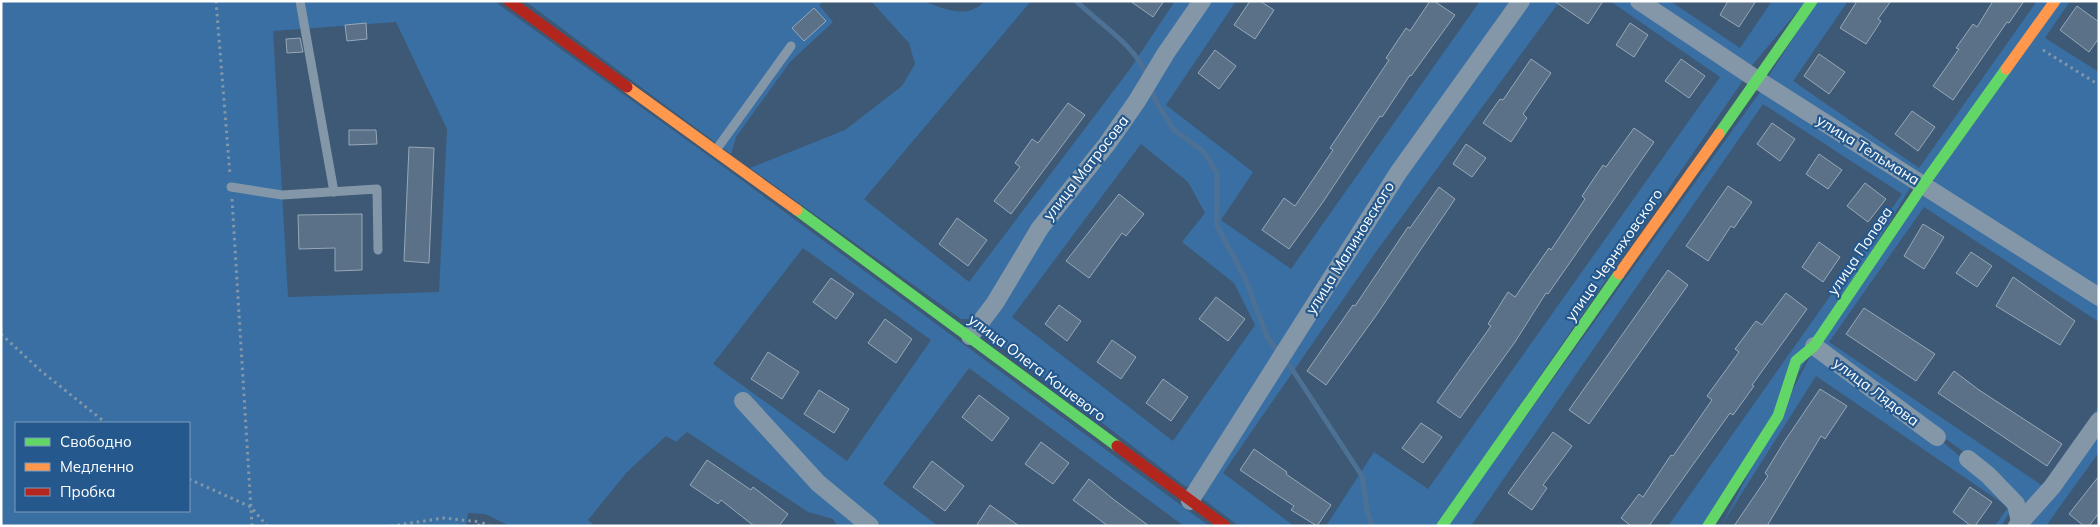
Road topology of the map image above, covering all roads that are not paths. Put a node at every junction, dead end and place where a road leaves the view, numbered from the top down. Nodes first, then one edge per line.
1 (300, 1) edge
2 (509, 1) edge
3 (1202, 1) edge
4 (1521, 1) edge
5 (1639, 1) edge
6 (1812, 1) edge
7 (2055, 1) edge
8 (791, 46) dead end
9 (1756, 79) junction
10 (715, 152) junction
11 (1922, 185) junction
12 (231, 187) road end
13 (334, 192) junction
14 (378, 250) dead end
15 (2099, 297) edge
16 (970, 336) junction
17 (1814, 346) junction
18 (743, 401) dead end
19 (2099, 421) edge
20 (1937, 437) dead end
21 (1968, 459) dead end
22 (1190, 501) junction
23 (2018, 524) edge
24 (870, 526) edge
25 (1225, 526) edge
26 (1442, 526) edge
27 (1708, 526) edge

1 - 13 lane
2 - 10 street, улица Олега Кошевого
3 - 16 street, улица Матросова
4 - 22 street, улица Малиновского
5 - 9 street, улица Тельмана
6 - 9 street, улица Черняховского
7 - 11 street, улица Попова
8 - 10 lane
9 - 11 street, улица Тельмана
9 - 26 street, улица Черняховского
10 - 16 street, улица Олега Кошевого
11 - 15 street, улица Тельмана
11 - 17 street, улица Попова
12 - 13 lane
13 - 14 lane
16 - 22 street, улица Олега Кошевого
17 - 20 street, улица Лядова
17 - 27 street, улица Попова
18 - 24 street
19 - 23 street
21 - 23 street
22 - 25 street, улица Олега Кошевого

